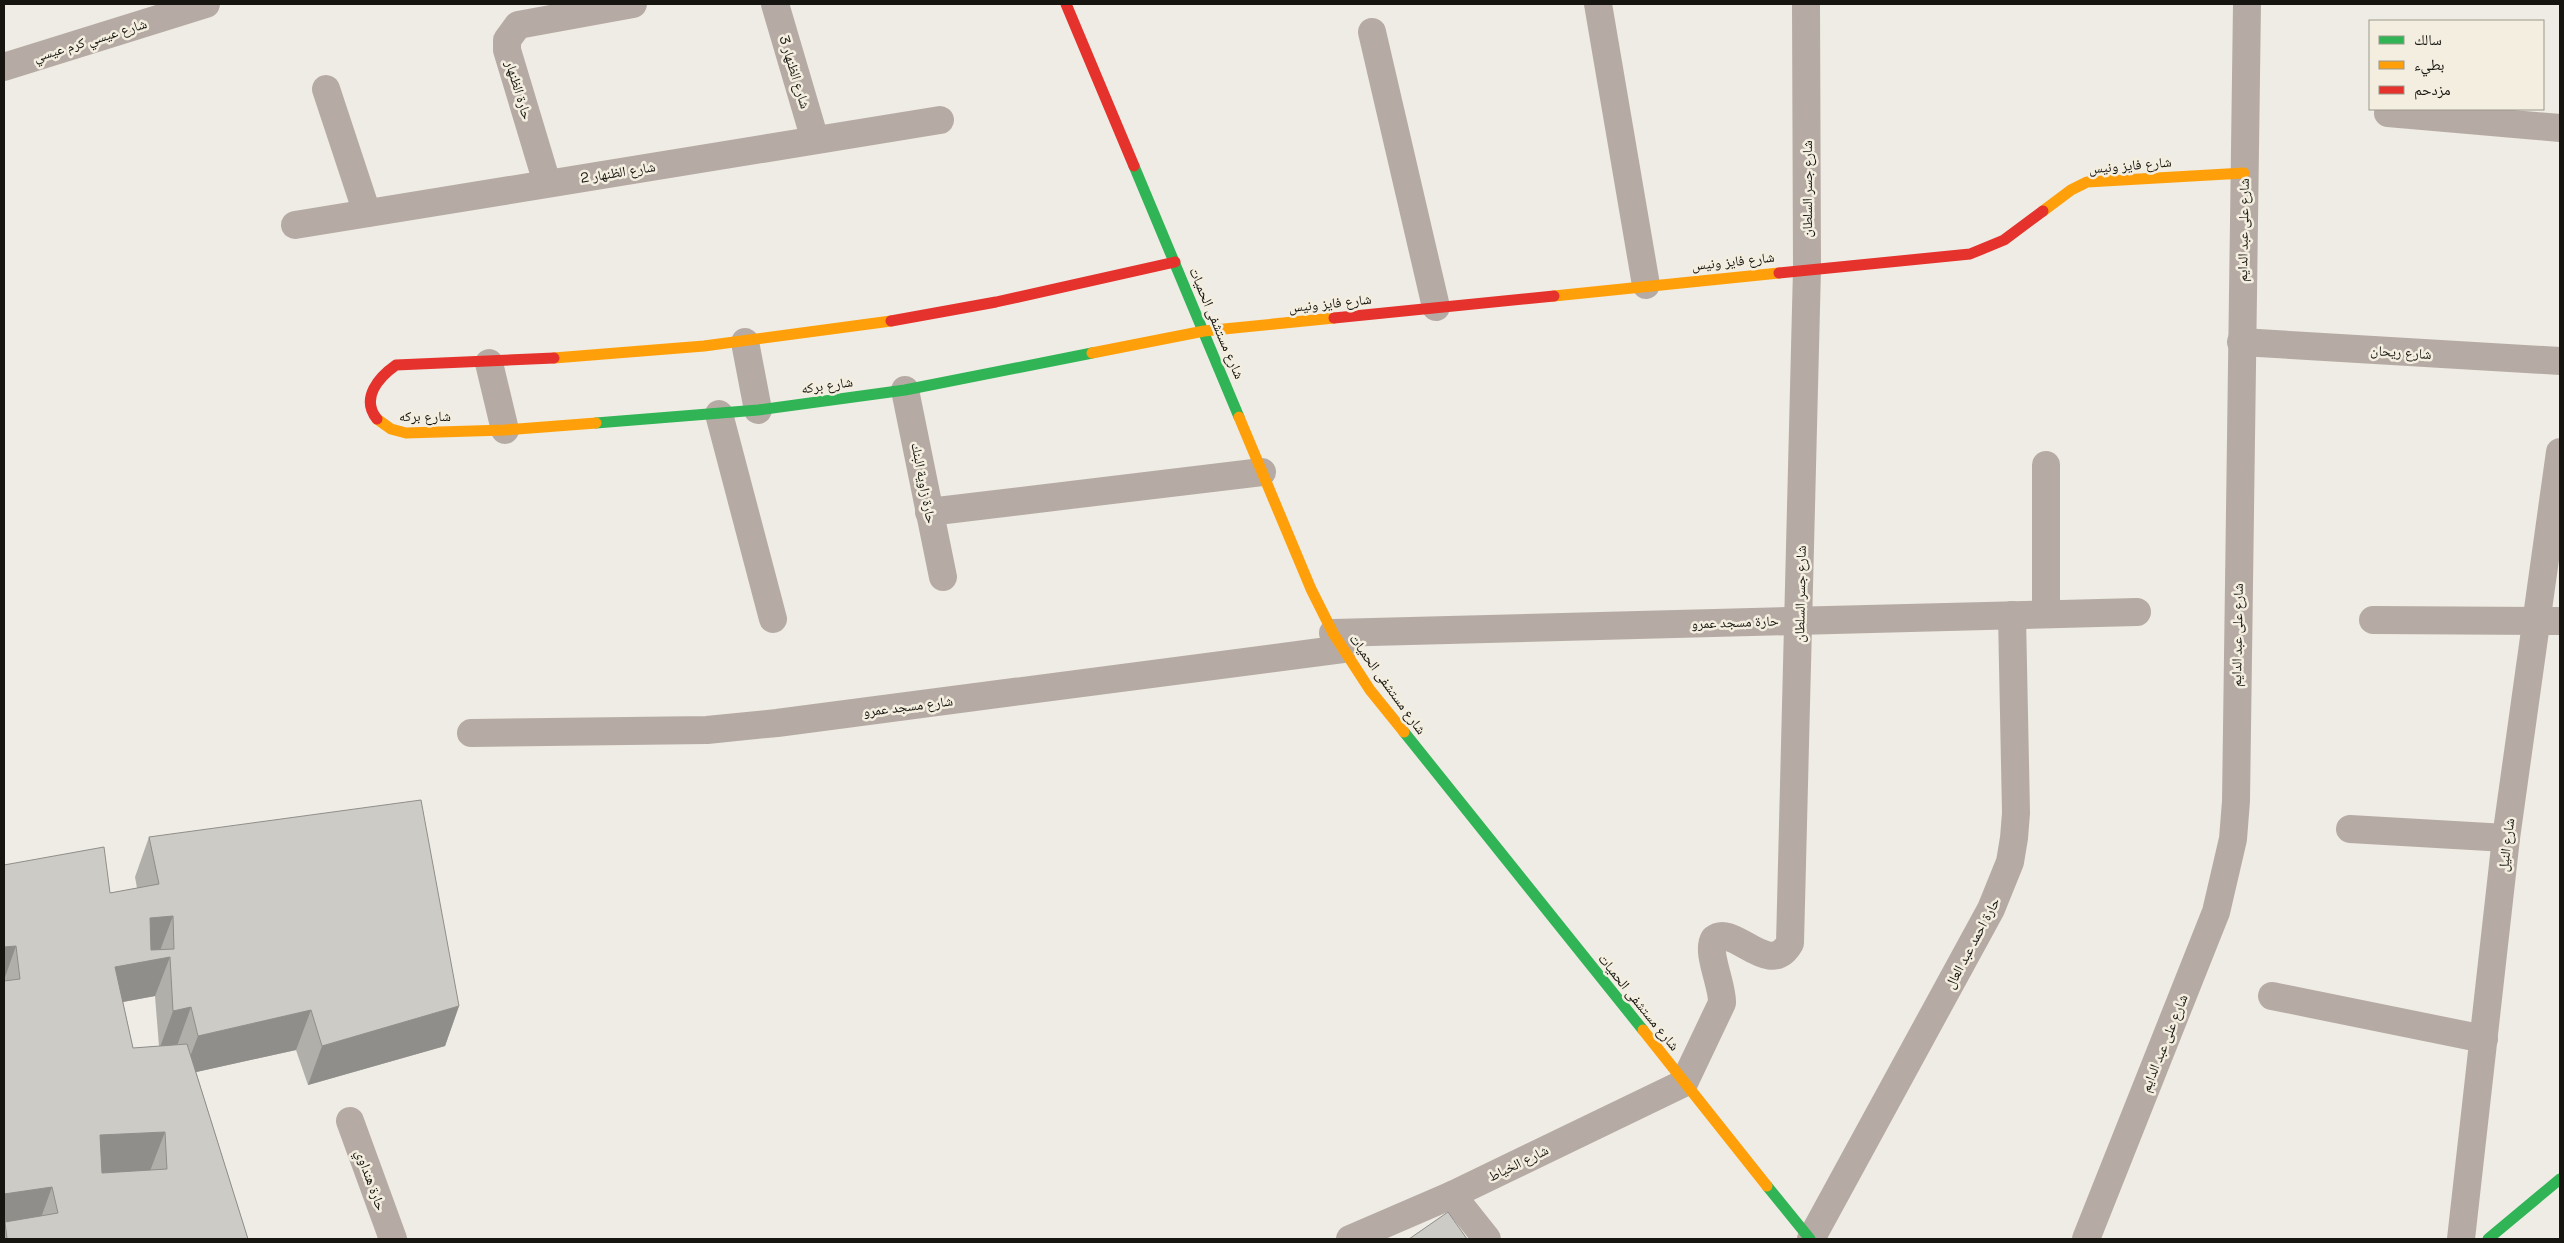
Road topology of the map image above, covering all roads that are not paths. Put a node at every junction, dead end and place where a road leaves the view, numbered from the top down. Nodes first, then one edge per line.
1 (206, 4) edge
2 (633, 4) edge
3 (775, 4) edge
4 (1066, 4) edge
5 (1598, 4) edge
6 (1806, 4) edge
7 (2246, 4) edge
8 (1372, 32) dead end
9 (4, 67) edge
10 (326, 89) dead end
11 (2388, 114) dead end
12 (940, 120) dead end
13 (2560, 128) edge
14 (815, 140) junction
15 (2244, 173) junction
16 (548, 183) junction
17 (367, 213) junction
18 (295, 225) dead end
19 (1175, 262) junction
20 (1807, 269) junction
21 (1646, 286) junction
22 (1436, 307) junction
23 (1204, 331) junction
24 (745, 342) junction
25 (2241, 342) junction
26 (2560, 361) edge
27 (489, 363) junction
28 (905, 390) junction
29 (758, 410) junction
30 (719, 414) junction
31 (505, 430) junction
32 (2560, 452) edge
33 (2046, 465) dead end
34 (1262, 472) junction
35 (929, 512) junction
36 (943, 577) dead end
37 (2137, 612) dead end
38 (2046, 614) junction
39 (2012, 615) junction
40 (773, 619) dead end
41 (1799, 620) junction
42 (2373, 620) dead end
43 (2549, 621) edge
44 (1338, 641) junction
45 (471, 733) dead end
46 (2350, 830) dead end
47 (2506, 838) junction
48 (2272, 996) dead end
49 (2484, 1040) junction
50 (1684, 1083) junction
51 (350, 1121) dead end
52 (2560, 1180) edge
53 (1452, 1195) junction
54 (392, 1239) edge
55 (1350, 1239) edge
56 (1486, 1239) edge
57 (1811, 1239) edge
58 (2086, 1239) edge
59 (2461, 1239) edge
60 (2488, 1239) edge

1 - 9 street, شارع عيسي كرم عيسي
2 - 16 street, حارة الظنهار
3 - 14 street, شارع الظنهار 3
4 - 19 street, شارع مستشفى الحميات
5 - 21 street
6 - 20 street, شارع جسر السلطان
7 - 15 street, شارع على عبد الدايم
8 - 22 street
10 - 17 street
11 - 13 street
12 - 14 street, شارع الظنهار 2
14 - 16 street, شارع الظنهار 2
15 - 20 street, شارع فايز ونيس
15 - 25 street, شارع على عبد الدايم
16 - 17 street, شارع الظنهار 2
17 - 18 street, شارع الظنهار 2
19 - 23 street, شارع مستشفى الحميات
19 - 24 street, شارع بركه
20 - 21 street, شارع فايز ونيس
20 - 41 street, شارع جسر السلطان
21 - 22 street, شارع فايز ونيس
22 - 23 street, شارع فايز ونيس
23 - 28 street, شارع بركه
23 - 34 street, شارع مستشفى الحميات
24 - 27 street, شارع بركه
24 - 29 street
25 - 26 street, شارع ريحان
25 - 58 street, شارع على عبد الدايم
27 - 31 street
27 - 31 street, شارع بركه
28 - 29 street, شارع بركه
28 - 35 street, حارة زاوية البنك
29 - 30 street, شارع بركه
30 - 31 street, شارع بركه
30 - 40 street
32 - 43 street, شارع النيل
33 - 38 street
34 - 35 street
34 - 44 street, شارع مستشفى الحميات
35 - 36 street, حارة زاوية البنك
37 - 38 street, حارة مسجد عمرو
38 - 39 street, حارة مسجد عمرو
39 - 41 street, حارة مسجد عمرو
39 - 57 street, حارة احمد عبد العال
41 - 44 street, حارة مسجد عمرو
41 - 50 street, شارع جسر السلطان
42 - 43 street
43 - 47 street, شارع النيل
44 - 45 street, شارع مسجد عمرو
44 - 50 street, شارع مستشفى الحميات
46 - 47 street
47 - 49 street, شارع النيل
48 - 49 street
49 - 59 street, شارع النيل
50 - 53 street, شارع الخياط
50 - 57 street, شارع مستشفى الحميات
51 - 54 street, حارة هنداوي
52 - 60 street
53 - 55 street, شارع الخياط
53 - 56 street

